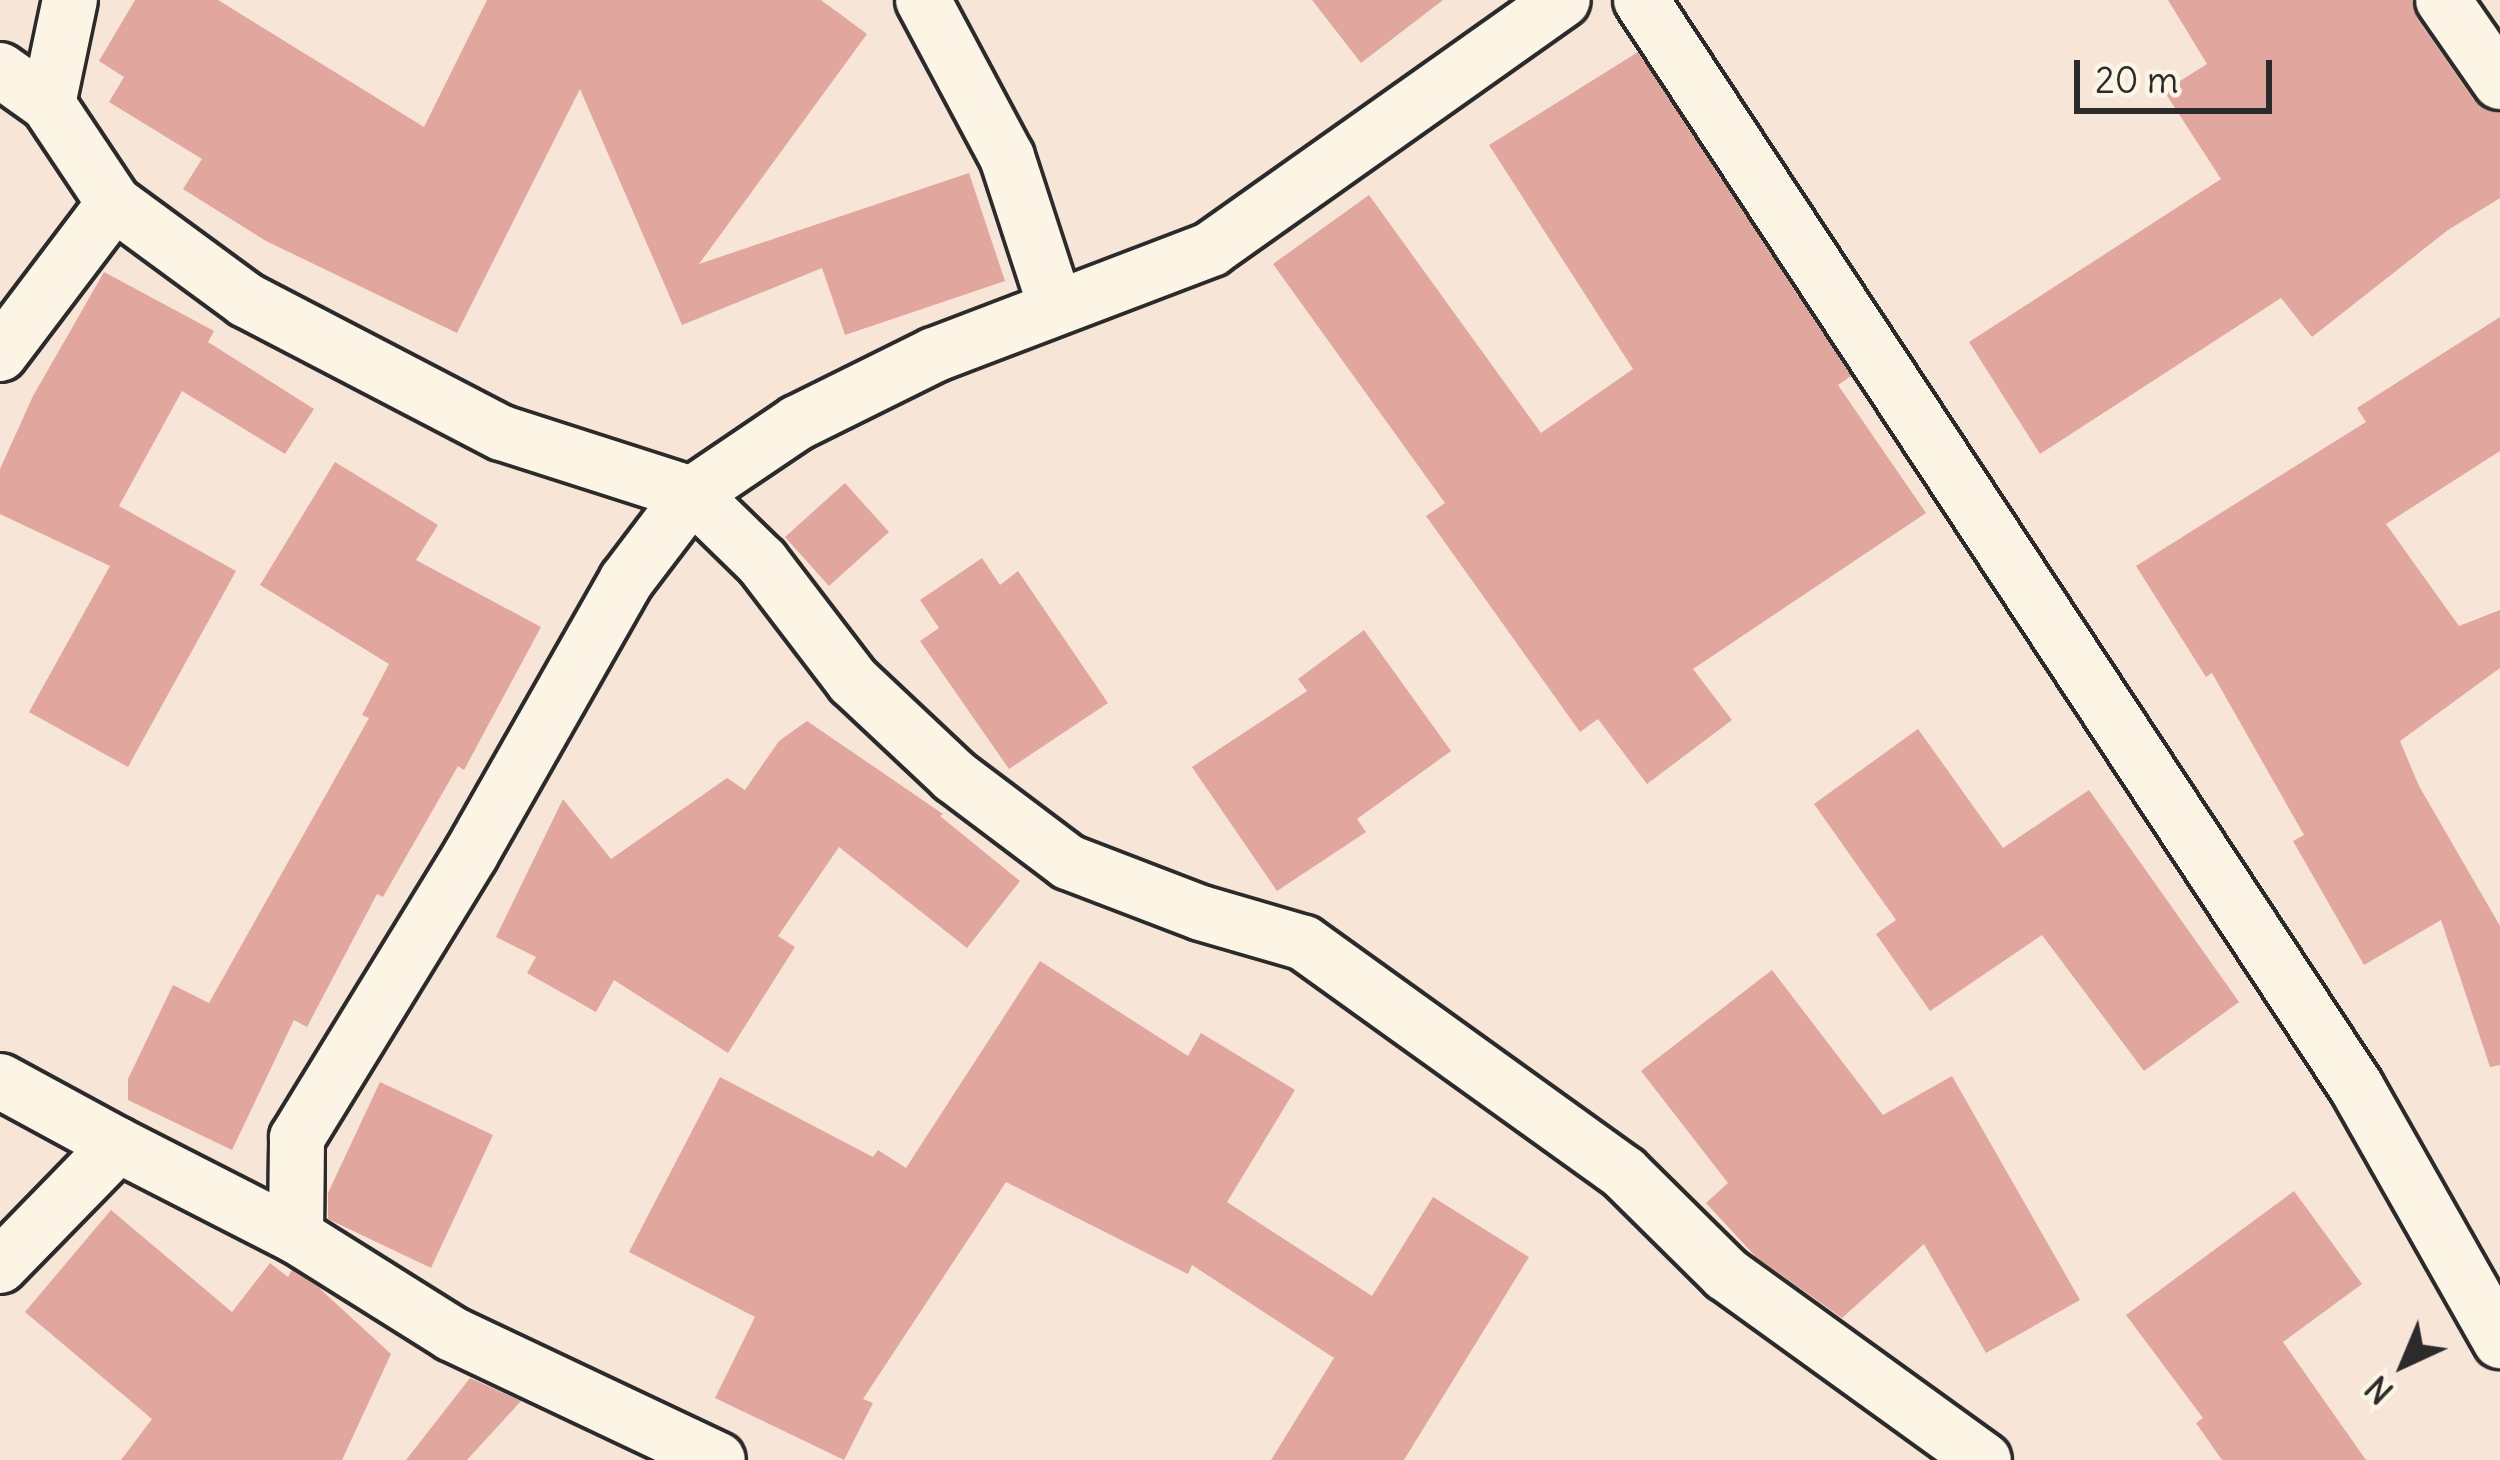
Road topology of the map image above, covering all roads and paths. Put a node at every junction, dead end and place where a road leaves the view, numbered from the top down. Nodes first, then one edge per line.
1 (70, 0) edge
2 (923, 0) edge
3 (1563, 0) edge
4 (1641, 0) edge
5 (2443, 0) edge
6 (0, 70) edge
7 (2500, 82) edge
8 (48, 104) junction
9 (114, 203) junction
10 (1055, 304) junction
11 (0, 354) edge
12 (692, 494) junction
13 (0, 1081) edge
14 (118, 1145) junction
15 (296, 1236) junction
16 (0, 1266) edge
17 (2500, 1341) edge
18 (718, 1460) edge
19 (1984, 1460) edge

1 - 8 street
2 - 10 street
3 - 10 street
4 - 17 street
5 - 7 street
6 - 8 street
8 - 9 street
9 - 11 street
9 - 12 street
10 - 12 street
12 - 15 street
12 - 19 street
13 - 14 street
14 - 15 street
14 - 16 street
15 - 18 street

